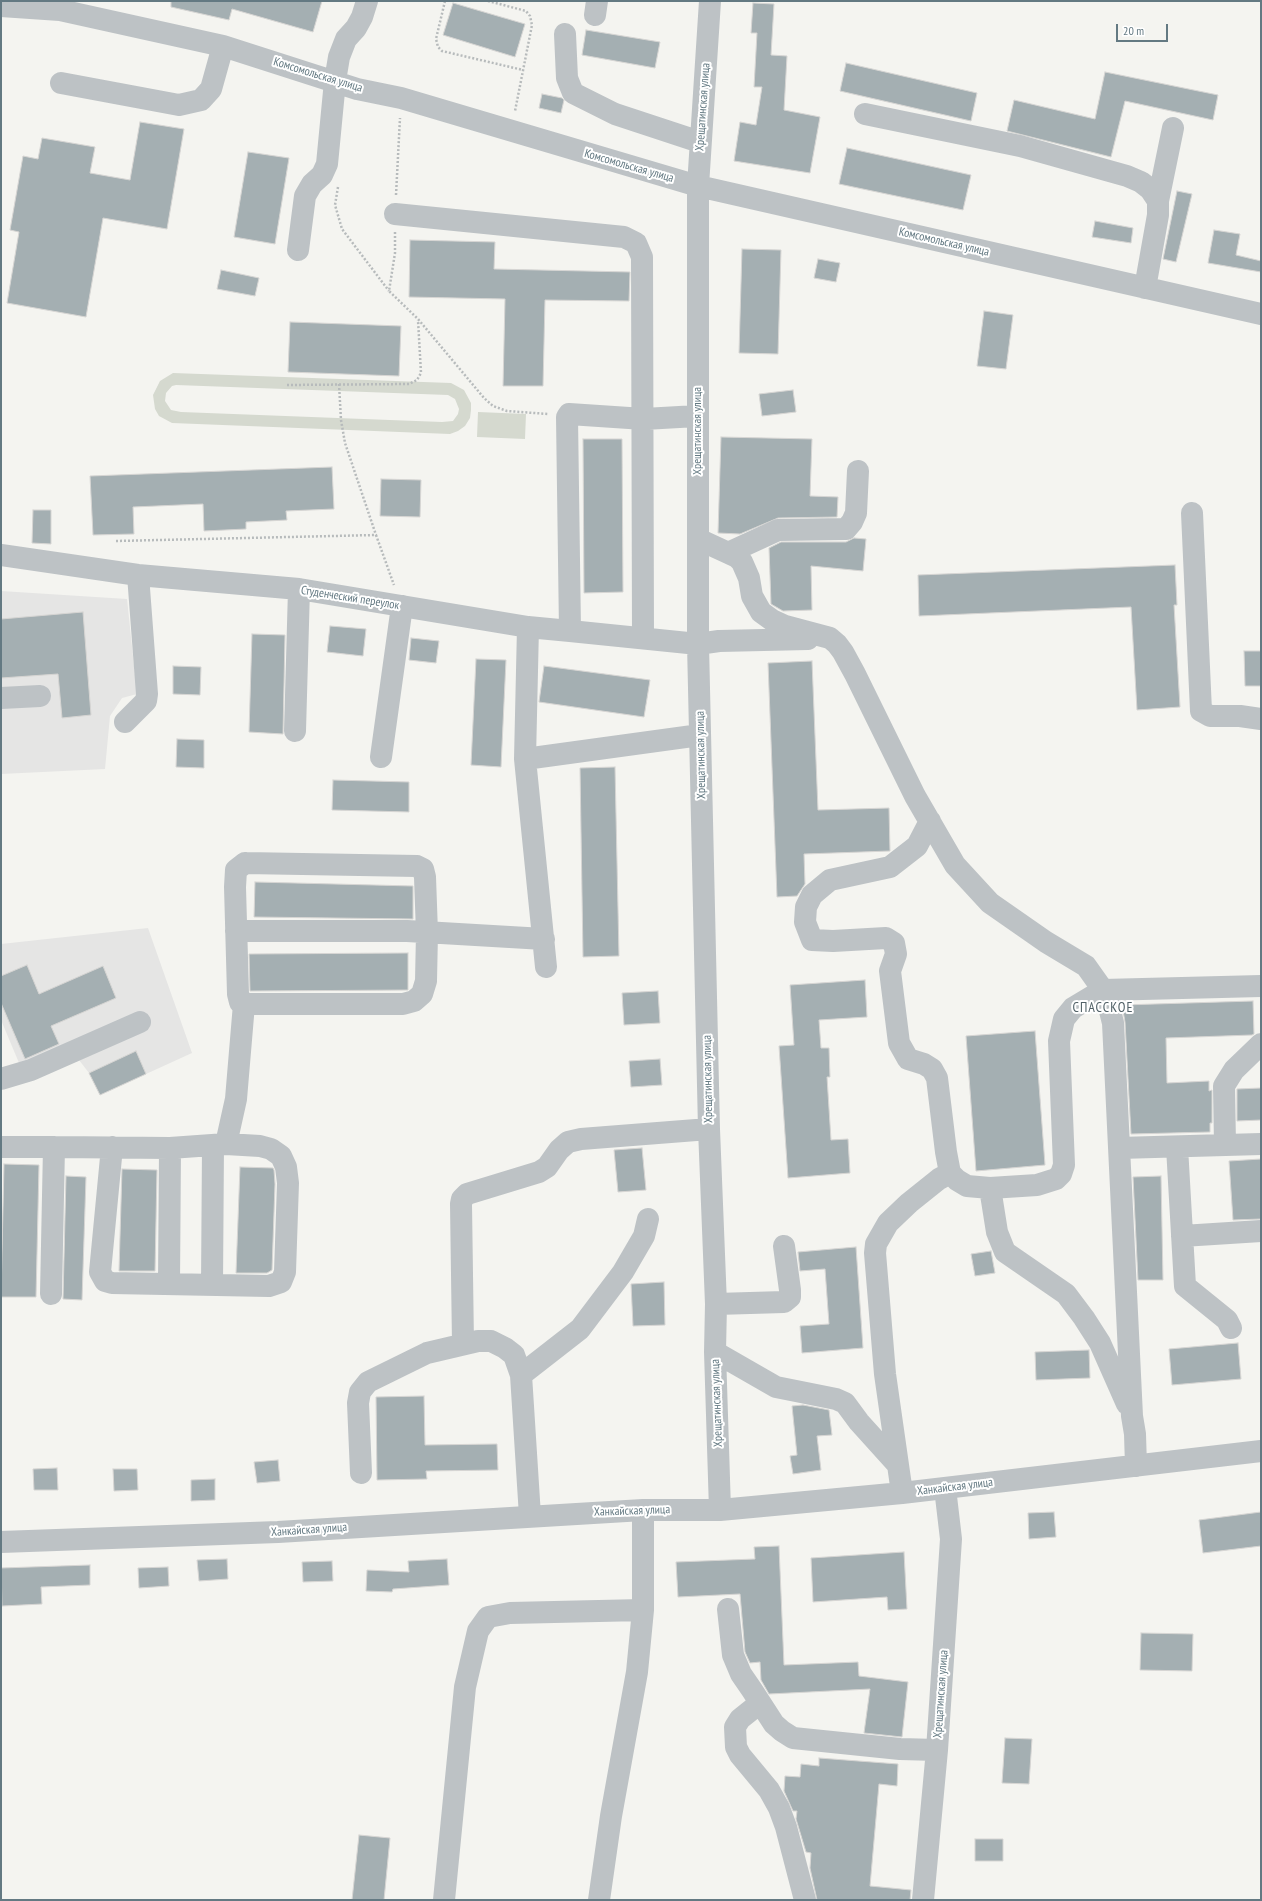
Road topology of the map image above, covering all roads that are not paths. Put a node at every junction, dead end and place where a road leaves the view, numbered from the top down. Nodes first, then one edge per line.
1 (367, 1) edge
2 (710, 1) edge
3 (1, 6) edge
4 (565, 34) dead end
5 (223, 46) junction
6 (335, 81) junction
7 (61, 83) dead end
8 (865, 114) dead end
9 (1173, 128) dead end
10 (700, 142) junction
11 (698, 186) junction
12 (1158, 201) junction
13 (395, 214) road end
14 (298, 250) dead end
15 (1145, 288) junction
16 (1261, 314) edge
17 (698, 416) junction
18 (644, 419) junction
19 (858, 471) dead end
20 (1192, 512) dead end
21 (698, 539) junction
22 (728, 553) junction
23 (1, 555) edge
24 (138, 575) junction
25 (299, 589) junction
26 (402, 606) junction
27 (528, 626) junction
28 (570, 631) junction
29 (643, 637) junction
30 (830, 638) junction
31 (698, 644) junction
32 (40, 696) dead end
33 (1, 698) edge
34 (1261, 719) edge
35 (125, 722) dead end
36 (295, 731) dead end
37 (700, 735) junction
38 (381, 757) dead end
39 (525, 759) junction
40 (930, 821) junction
41 (236, 931) junction
42 (427, 933) junction
43 (544, 939) junction
44 (546, 967) dead end
45 (1261, 986) edge
46 (1103, 990) junction
47 (244, 1004) junction
48 (140, 1022) dead end
49 (1261, 1044) edge
50 (1, 1079) edge
51 (709, 1129) junction
52 (220, 1144) junction
53 (1261, 1144) edge
54 (1225, 1145) junction
55 (1, 1147) edge
56 (54, 1147) junction
57 (112, 1147) junction
58 (1177, 1147) junction
59 (170, 1148) junction
60 (1119, 1148) junction
61 (950, 1173) junction
62 (990, 1188) junction
63 (648, 1219) dead end
64 (1261, 1231) edge
65 (1182, 1236) junction
66 (784, 1246) dead end
67 (169, 1284) junction
68 (212, 1285) junction
69 (51, 1294) dead end
70 (716, 1304) junction
71 (1231, 1328) dead end
72 (463, 1344) junction
73 (715, 1352) junction
74 (521, 1375) junction
75 (1132, 1416) junction
76 (1261, 1452) edge
77 (896, 1463) junction
78 (1136, 1466) junction
79 (360, 1472) dead end
80 (945, 1488) junction
81 (902, 1493) junction
82 (642, 1510) junction
83 (720, 1510) junction
84 (530, 1516) junction
85 (1, 1542) edge
86 (728, 1609) dead end
87 (643, 1610) junction
88 (760, 1703) junction
89 (937, 1750) junction
90 (444, 1900) edge
91 (599, 1900) edge
92 (805, 1900) edge
93 (923, 1900) edge

1 - 6 street
2 - 10 street, Хрещатинская улица
3 - 5 street, Комсомольская улица
4 - 10 street
5 - 6 street, Комсомольская улица
5 - 7 street
6 - 11 street, Комсомольская улица
6 - 14 street
8 - 12 street
9 - 12 street
10 - 11 street, Хрещатинская улица
11 - 15 street, Комсомольская улица
11 - 17 street, Хрещатинская улица
12 - 15 street
13 - 18 street
15 - 16 street, Комсомольская улица
17 - 18 street
17 - 21 street, Хрещатинская улица
18 - 28 street
18 - 29 street
19 - 22 street
20 - 34 street
21 - 22 street
21 - 31 street, Хрещатинская улица
22 - 30 street
23 - 24 street, Студенческий переулок
24 - 25 street, Студенческий переулок
24 - 35 street
25 - 26 street, Студенческий переулок
25 - 36 street
26 - 27 street, Студенческий переулок
26 - 38 street
27 - 28 street, Студенческий переулок
27 - 39 street
28 - 29 street, Студенческий переулок
29 - 31 street, Студенческий переулок
30 - 31 street, Студенческий переулок
30 - 40 street
31 - 37 street, Хрещатинская улица
32 - 33 street
37 - 39 street
37 - 51 street, Хрещатинская улица
39 - 43 street
40 - 46 street
40 - 61 street
41 - 42 street
41 - 42 street
41 - 47 street
42 - 43 street
42 - 47 street
43 - 44 street
45 - 46 street
46 - 60 street
46 - 62 street
47 - 52 street
48 - 50 street
49 - 54 street
51 - 70 street, Хрещатинская улица
51 - 72 street
52 - 59 street
52 - 68 street
52 - 68 street
53 - 54 street
54 - 58 street
55 - 56 street
56 - 57 street
56 - 69 street
57 - 59 street
57 - 67 street
58 - 60 street
58 - 65 street
59 - 67 street
60 - 75 street
61 - 62 street
61 - 77 street
62 - 75 street
63 - 74 street
64 - 65 street
65 - 71 street
66 - 70 street
67 - 68 street
70 - 73 street, Хрещатинская улица
72 - 74 street
72 - 79 street
73 - 77 street
73 - 83 street, Хрещатинская улица
74 - 84 street
75 - 78 street
76 - 78 street, Ханкайская улица
77 - 81 street
78 - 80 street, Ханкайская улица
80 - 81 street, Ханкайская улица
80 - 89 street, Хрещатинская улица
81 - 83 street, Ханкайская улица
82 - 83 street, Ханкайская улица
82 - 84 street, Ханкайская улица
82 - 87 street
84 - 85 street, Ханкайская улица
86 - 88 street
87 - 90 street
87 - 91 street
88 - 89 street
88 - 92 street
89 - 93 street, Хрещатинская улица

